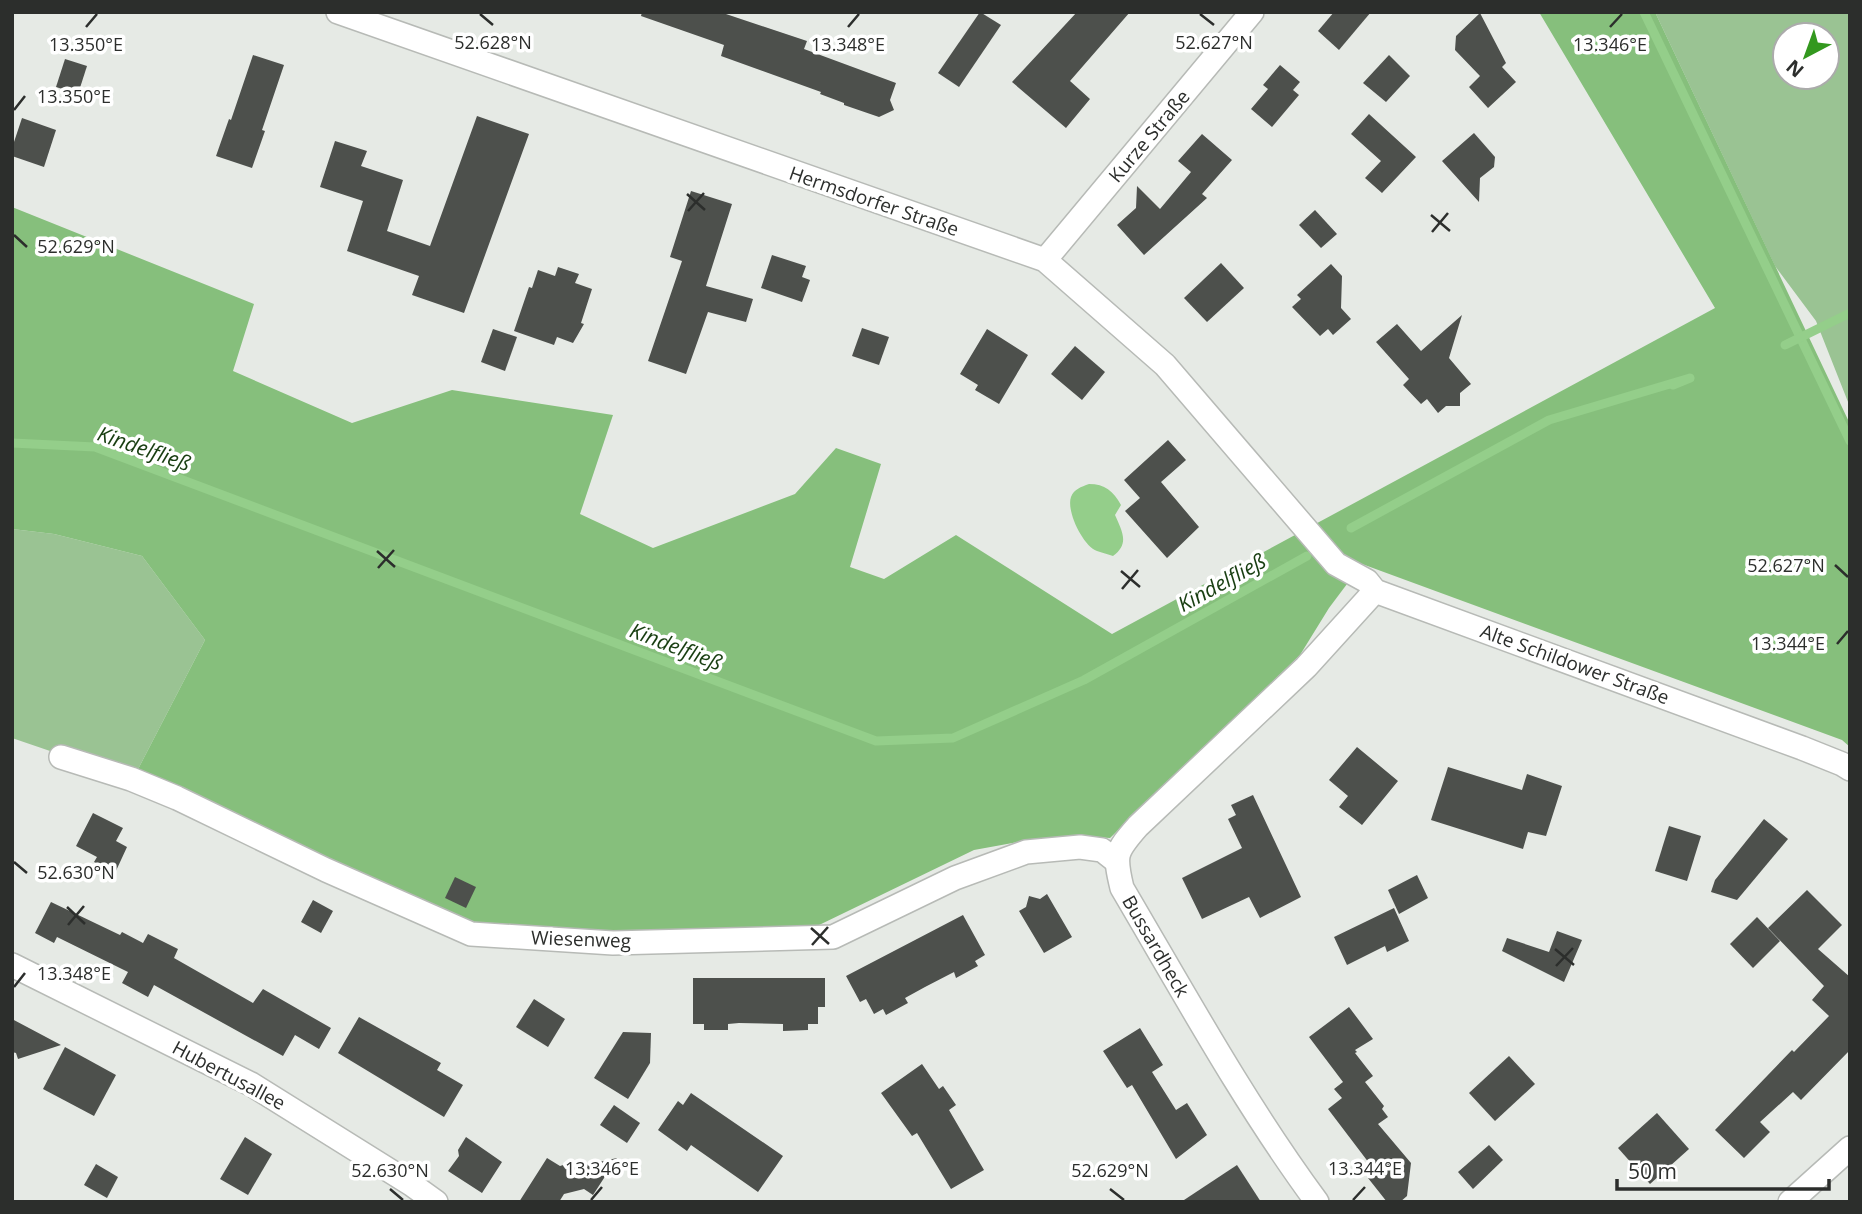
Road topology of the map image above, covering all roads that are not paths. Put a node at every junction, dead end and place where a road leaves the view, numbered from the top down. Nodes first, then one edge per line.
1 (338, 12) edge
2 (1252, 12) edge
3 (1045, 260) junction
4 (1309, 532) joint
5 (1375, 591) junction
6 (61, 757) dead end
7 (1850, 769) edge
8 (1116, 861) junction
9 (12, 965) edge
10 (1850, 1148) edge
11 (436, 1202) edge
12 (1317, 1202) edge
13 (1790, 1202) edge

1 - 3 street, Hermsdorfer Straße
2 - 3 street, Kurze Straße
3 - 4 street, Hermsdorfer Straße
4 - 5 street, Alte Schildower Straße
5 - 7 street, Alte Schildower Straße
5 - 8 street
6 - 8 street, Wiesenweg
8 - 12 street, Bussardheck
9 - 11 street, Hubertusallee
10 - 13 street

